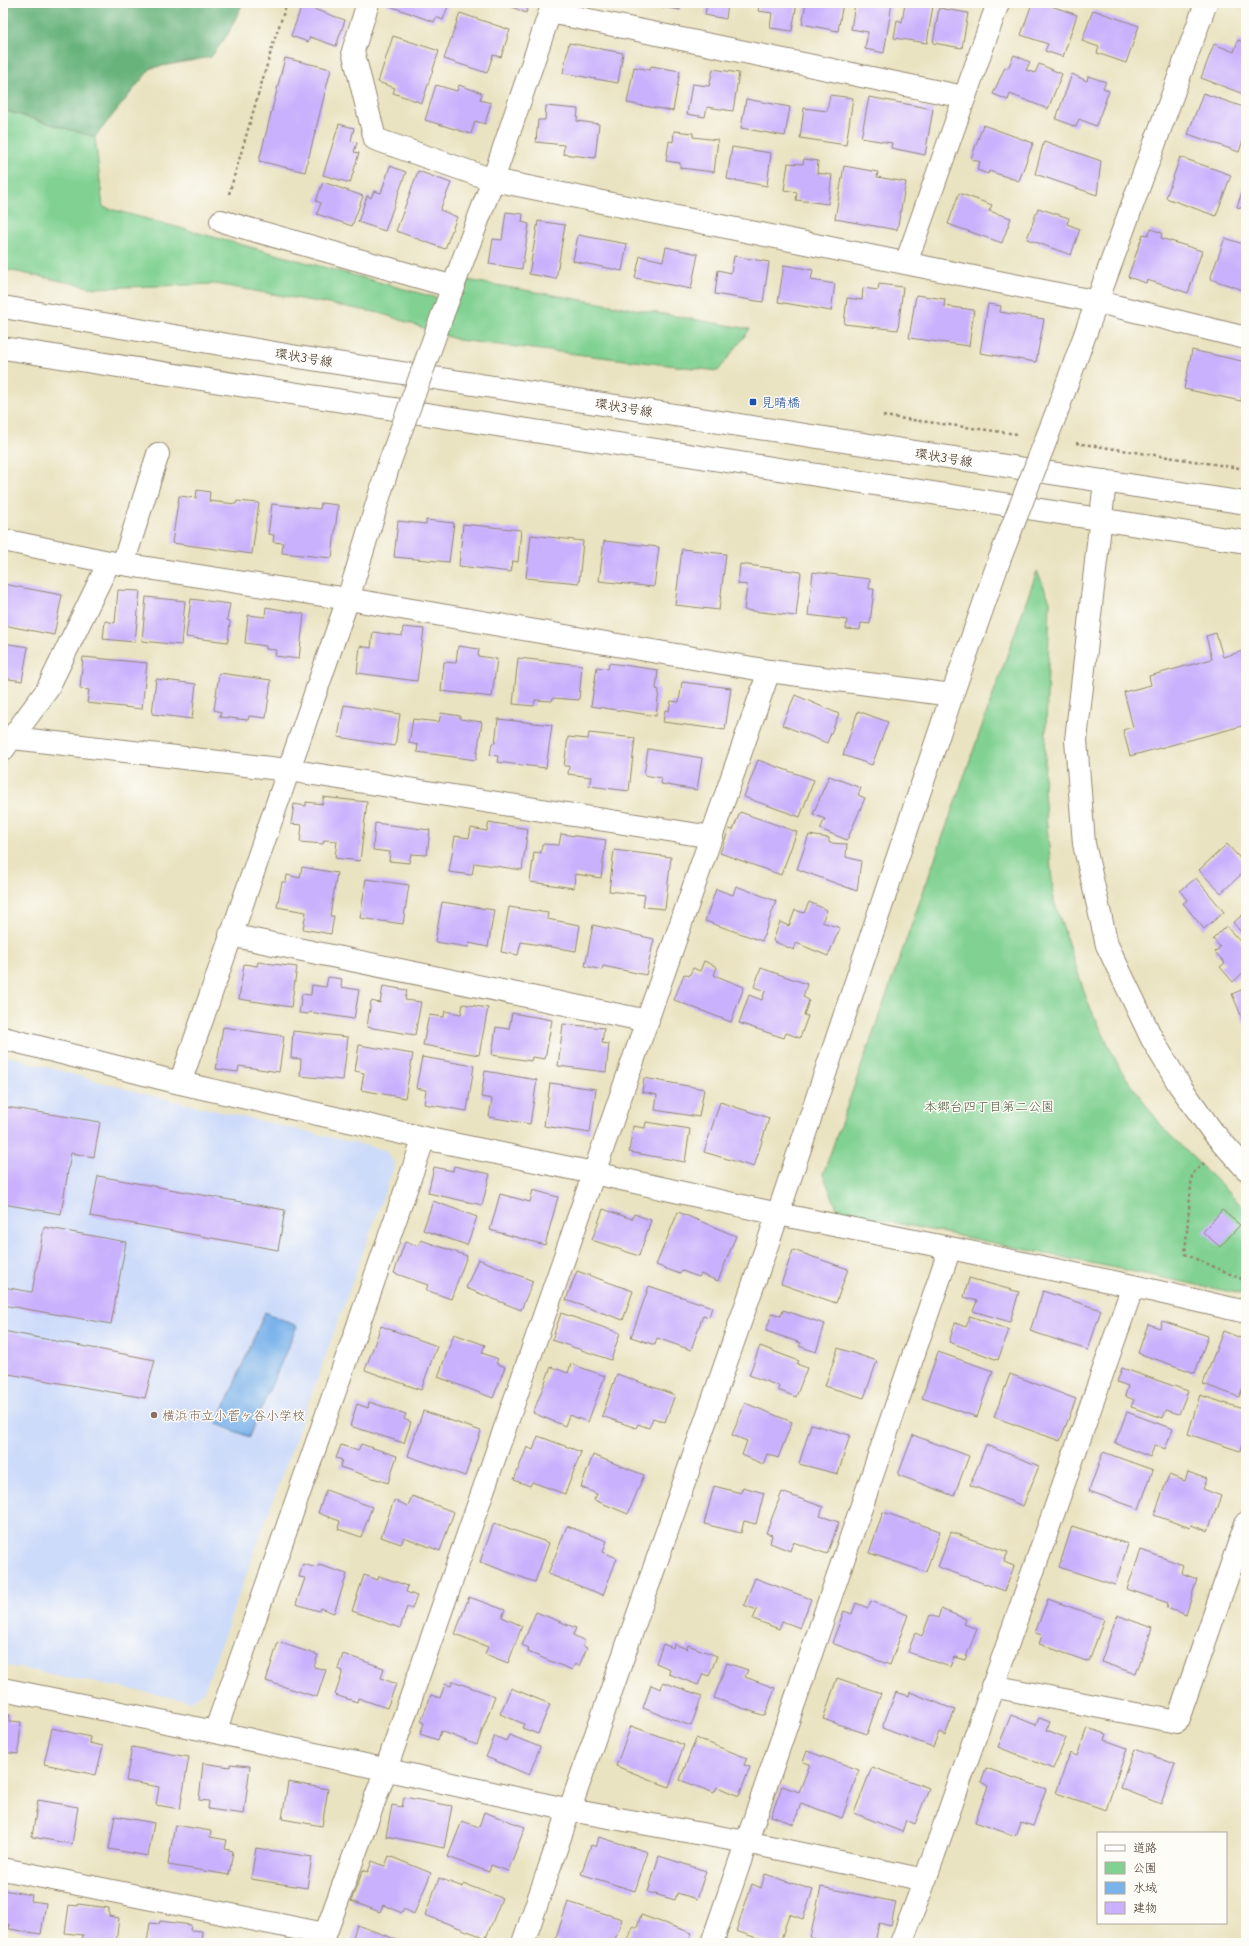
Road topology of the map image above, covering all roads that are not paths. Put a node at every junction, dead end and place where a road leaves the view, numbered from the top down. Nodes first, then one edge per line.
1 (368, 3) edge
2 (998, 3) edge
3 (1206, 3) edge
4 (551, 7) edge
5 (964, 97) junction
6 (493, 180) junction
7 (221, 221) road end
8 (906, 263) junction
9 (454, 287) junction
10 (1098, 302) junction
11 (3, 307) edge
12 (1246, 338) edge
13 (3, 348) edge
14 (158, 454) dead end
15 (1105, 482) junction
16 (1246, 503) edge
17 (1101, 520) junction
18 (3, 540) edge
19 (1246, 542) edge
20 (116, 563) junction
21 (348, 599) junction
22 (769, 671) junction
23 (952, 696) junction
24 (8, 744) edge
25 (288, 770) junction
26 (712, 837) junction
27 (230, 934) junction
28 (648, 1021) junction
29 (3, 1038) edge
30 (180, 1083) junction
31 (424, 1138) junction
32 (1246, 1169) edge
33 (594, 1173) junction
34 (778, 1214) junction
35 (950, 1248) junction
36 (1133, 1286) junction
37 (1246, 1312) edge
38 (1246, 1523) edge
39 (992, 1686) junction
40 (3, 1689) edge
41 (215, 1732) junction
42 (386, 1769) junction
43 (570, 1810) junction
44 (746, 1842) junction
45 (3, 1869) edge
46 (925, 1880) junction
47 (323, 1938) edge
48 (523, 1943) edge
49 (712, 1943) edge
50 (901, 1943) edge

1 - 6 street
2 - 5 street
3 - 10 street
4 - 5 street
4 - 6 street
5 - 8 street
6 - 8 street
6 - 9 street
7 - 9 street
8 - 10 street
9 - 21 street, bridge
10 - 12 street
10 - 23 street, bridge
11 - 15 street, 環状3号線
13 - 17 street
14 - 20 street
15 - 16 street, 環状3号線
15 - 17 street
17 - 19 street
17 - 32 street
18 - 20 street
20 - 21 street
20 - 24 street
21 - 22 street
21 - 25 street
22 - 23 street
22 - 26 street
23 - 34 street
24 - 25 street
25 - 26 street
25 - 27 street
26 - 28 street
27 - 28 street
27 - 30 street
28 - 33 street
29 - 30 street
30 - 31 street
31 - 33 street
31 - 41 street
33 - 34 street
33 - 42 street
34 - 35 street
34 - 43 street
35 - 36 street
35 - 44 street
36 - 37 street
36 - 39 street
38 - 39 street
39 - 46 street
40 - 41 street
41 - 42 street
42 - 43 street
42 - 47 street
43 - 44 street
43 - 48 street
44 - 46 street
44 - 49 street
45 - 47 street
46 - 50 street

